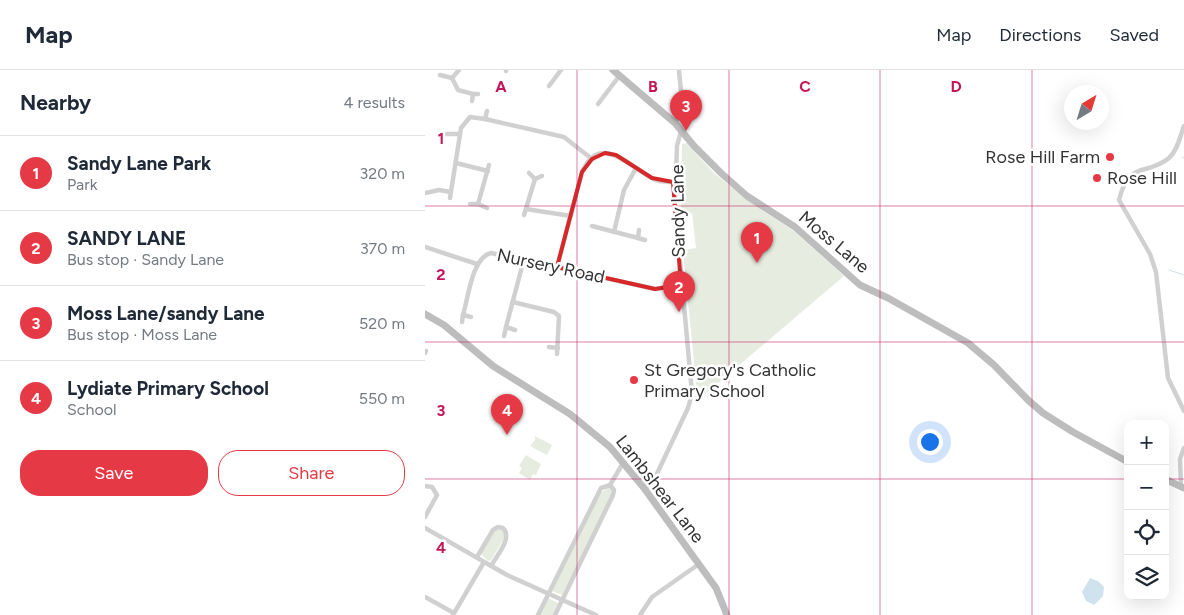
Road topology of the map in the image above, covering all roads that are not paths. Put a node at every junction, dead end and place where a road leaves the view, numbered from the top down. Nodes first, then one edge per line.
1 (459, 70) edge
2 (561, 70) edge
3 (613, 70) edge
4 (679, 70) edge
5 (440, 75) dead end
6 (620, 75) junction
7 (452, 78) junction
8 (549, 86) dead end
9 (472, 101) dead end
10 (597, 104) dead end
11 (487, 111) dead end
12 (485, 119) junction
13 (675, 123) junction
14 (1184, 126) edge
15 (681, 131) junction
16 (441, 134) dead end
17 (459, 134) junction
18 (591, 159) junction
19 (456, 163) junction
20 (489, 165) dead end
21 (636, 168) junction
22 (487, 171) junction
23 (529, 173) dead end
24 (542, 176) dead end
25 (535, 179) junction
26 (675, 182) junction
27 (451, 192) junction
28 (425, 193) edge
29 (450, 198) dead end
30 (470, 204) dead end
31 (478, 204) junction
32 (487, 208) dead end
33 (526, 209) junction
34 (525, 215) dead end
35 (571, 216) junction
36 (592, 226) dead end
37 (639, 230) dead end
38 (613, 232) junction
39 (638, 238) junction
40 (645, 240) dead end
41 (425, 246) edge
42 (524, 259) junction
43 (477, 264) junction
44 (557, 267) junction
45 (681, 285) junction
46 (513, 302) junction
47 (425, 314) edge
48 (463, 315) junction
49 (471, 318) dead end
50 (462, 322) dead end
51 (507, 327) junction
52 (515, 330) dead end
53 (504, 336) dead end
54 (549, 347) dead end
55 (558, 348) junction
56 (557, 354) dead end
57 (1184, 411) edge
58 (1184, 448) edge
59 (1124, 460) edge
60 (623, 463) junction
61 (1169, 481) edge
62 (610, 485) junction
63 (425, 486) edge
64 (1182, 487) edge
65 (645, 489) junction
66 (425, 516) edge
67 (425, 528) edge
68 (477, 557) junction
69 (484, 562) junction
70 (699, 564) junction
71 (491, 566) junction
72 (549, 594) junction
73 (425, 597) edge
74 (562, 600) junction
75 (453, 614) edge
76 (538, 615) edge
77 (555, 615) edge
78 (597, 615) edge
79 (640, 615) edge
80 (727, 615) edge

1 - 7 street
2 - 8 street
3 - 6 street, Moss Lane
4 - 13 street
5 - 7 street
6 - 10 street
6 - 13 street, Moss Lane
7 - 9 street
11 - 12 street
12 - 17 street
12 - 18 street
13 - 15 street, Moss Lane
14 - 57 street
15 - 26 street, Sandy Lane
15 - 59 street, Moss Lane
16 - 17 street
17 - 19 street
18 - 21 street
18 - 35 street
19 - 22 street
19 - 27 street
20 - 22 street
21 - 26 street
21 - 38 street
22 - 31 street
23 - 25 street
24 - 25 street
25 - 33 street
26 - 45 street, Sandy Lane
27 - 28 street
27 - 29 street
30 - 31 street
31 - 32 street
33 - 34 street
33 - 35 street
35 - 44 street
36 - 38 street
37 - 39 street
38 - 39 street
39 - 40 street
41 - 43 street
42 - 43 street, Nursery Road
42 - 44 street, Nursery Road
42 - 46 street
43 - 48 street, Nursery Road
44 - 45 street, Nursery Road
45 - 65 street, Sandy Lane
46 - 51 street
46 - 55 street
47 - 60 street, Lambshear Lane
48 - 49 street
48 - 50 street, Nursery Road
51 - 52 street
51 - 53 street
54 - 55 street
55 - 56 street
58 - 64 street
60 - 62 street
60 - 65 street, Lambshear Lane
61 - 64 street
62 - 72 street
62 - 74 street
63 - 66 street
65 - 70 street, Lambshear Lane
67 - 68 street
68 - 69 street
68 - 71 street
69 - 71 street
69 - 75 street
70 - 79 street
70 - 80 street, Lambshear Lane
71 - 72 street
72 - 74 street
72 - 76 street
73 - 75 street
74 - 77 street
74 - 78 street

